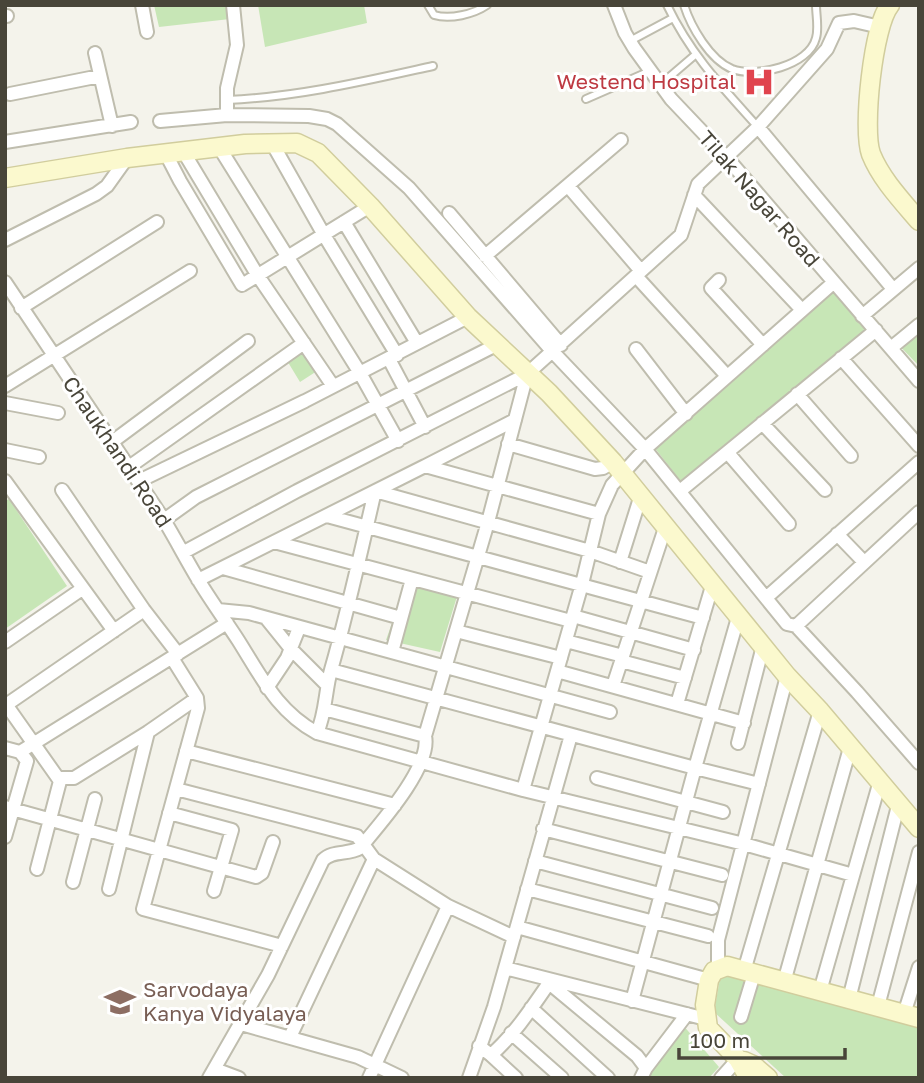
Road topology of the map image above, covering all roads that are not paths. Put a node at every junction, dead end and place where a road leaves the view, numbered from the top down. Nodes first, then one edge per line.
1 (142, 5) edge
2 (233, 5) edge
3 (428, 5) edge
4 (486, 5) edge
5 (614, 5) edge
6 (667, 5) edge
7 (684, 5) edge
8 (816, 5) edge
9 (885, 12) edge
10 (673, 18) junction
11 (147, 32) dead end
12 (630, 41) junction
13 (95, 53) dead end
14 (695, 55) junction
15 (433, 66) dead end
16 (650, 71) junction
17 (100, 76) junction
18 (660, 85) junction
19 (10, 94) dead end
20 (586, 99) dead end
21 (228, 100) junction
22 (228, 115) junction
23 (160, 121) dead end
24 (131, 122) dead end
25 (111, 126) junction
26 (758, 127) junction
27 (621, 140) dead end
28 (5, 142) edge
29 (272, 143) junction
30 (219, 147) junction
31 (175, 152) junction
32 (127, 158) junction
33 (728, 159) junction
34 (5, 178) edge
35 (568, 186) junction
36 (694, 195) junction
37 (370, 206) junction
38 (449, 213) dead end
39 (919, 221) edge
40 (157, 222) dead end
41 (344, 222) junction
42 (324, 236) junction
43 (5, 240) edge
44 (485, 256) junction
45 (288, 257) junction
46 (919, 268) edge
47 (190, 271) dead end
48 (639, 273) junction
49 (258, 276) junction
50 (719, 279) dead end
51 (5, 282) edge
52 (833, 283) junction
53 (892, 289) junction
54 (21, 308) junction
55 (802, 310) junction
56 (862, 316) junction
57 (468, 317) junction
58 (919, 325) edge
59 (876, 330) junction
60 (248, 341) dead end
61 (304, 343) junction
62 (417, 343) junction
63 (496, 345) junction
64 (763, 345) junction
65 (557, 348) junction
66 (891, 348) junction
67 (636, 349) dead end
68 (54, 357) junction
69 (393, 357) junction
70 (841, 358) junction
71 (360, 373) junction
72 (527, 374) junction
73 (727, 376) junction
74 (919, 382) edge
75 (5, 386) edge
76 (333, 386) junction
77 (405, 390) junction
78 (797, 394) junction
79 (5, 403) edge
80 (378, 405) junction
81 (58, 414) dead end
82 (686, 414) junction
83 (515, 420) junction
84 (762, 423) junction
85 (425, 427) junction
86 (398, 441) junction
87 (112, 442) junction
88 (508, 444) junction
89 (919, 446) edge
90 (645, 449) junction
91 (5, 450) edge
92 (728, 453) junction
93 (851, 456) dead end
94 (39, 457) dead end
95 (919, 462) edge
96 (425, 466) junction
97 (129, 467) junction
98 (618, 468) junction
99 (139, 481) junction
100 (496, 485) junction
101 (7, 486) edge
102 (62, 489) dead end
103 (825, 490) dead end
104 (376, 491) junction
105 (680, 491) junction
106 (641, 495) junction
107 (919, 512) edge
108 (599, 514) junction
109 (327, 516) junction
110 (163, 520) junction
111 (488, 522) junction
112 (789, 524) dead end
113 (666, 525) junction
114 (367, 527) junction
115 (837, 534) junction
116 (274, 542) junction
117 (590, 551) junction
118 (184, 552) junction
119 (477, 557) junction
120 (621, 562) junction
121 (864, 562) junction
122 (358, 564) junction
123 (223, 568) junction
124 (650, 572) junction
125 (412, 579) junction
126 (198, 580) junction
127 (713, 583) junction
128 (582, 584) junction
129 (82, 589) junction
130 (467, 593) junction
131 (767, 597) junction
132 (640, 600) junction
133 (349, 603) junction
134 (144, 610) junction
135 (218, 610) junction
136 (739, 614) junction
137 (265, 618) junction
138 (401, 618) junction
139 (703, 618) junction
140 (572, 619) junction
141 (226, 623) junction
142 (796, 626) junction
143 (299, 628) junction
144 (114, 631) junction
145 (456, 631) junction
146 (630, 633) junction
147 (341, 639) junction
148 (566, 641) junction
149 (5, 642) edge
150 (763, 646) junction
151 (291, 649) junction
152 (694, 650) junction
153 (392, 652) junction
154 (175, 656) junction
155 (622, 659) junction
156 (559, 665) junction
157 (445, 667) junction
158 (331, 670) junction
159 (787, 676) junction
160 (685, 678) junction
161 (327, 685) junction
162 (613, 686) junction
163 (267, 688) junction
164 (551, 695) junction
165 (197, 698) junction
166 (435, 699) junction
167 (6, 704) edge
168 (677, 704) junction
169 (324, 709) junction
170 (820, 711) junction
171 (610, 712) dead end
172 (710, 714) junction
173 (744, 723) junction
174 (542, 727) junction
175 (148, 732) junction
176 (317, 733) junction
177 (571, 735) junction
178 (425, 736) junction
179 (738, 743) dead end
180 (33, 744) junction
181 (5, 748) edge
182 (850, 748) junction
183 (186, 751) junction
184 (20, 752) junction
185 (421, 761) junction
186 (919, 763) edge
187 (695, 768) junction
188 (58, 778) junction
189 (597, 778) dead end
190 (880, 781) junction
191 (760, 783) junction
192 (176, 789) junction
193 (523, 790) junction
194 (552, 798) junction
195 (95, 799) dead end
196 (899, 802) junction
197 (686, 803) junction
198 (395, 805) junction
199 (9, 808) edge
200 (723, 812) dead end
201 (169, 813) junction
202 (51, 819) junction
203 (919, 828) edge
204 (87, 829) junction
205 (544, 829) junction
206 (679, 830) junction
207 (5, 837) edge
208 (123, 839) junction
209 (273, 842) dead end
210 (363, 844) junction
211 (744, 844) junction
212 (159, 849) junction
213 (919, 852) edge
214 (779, 854) junction
215 (374, 859) junction
216 (535, 861) junction
217 (670, 862) junction
218 (817, 865) junction
219 (221, 867) junction
220 (37, 869) dead end
221 (722, 875) dead end
222 (853, 875) junction
223 (73, 882) dead end
224 (109, 889) dead end
225 (527, 890) junction
226 (214, 891) dead end
227 (661, 895) junction
228 (448, 906) junction
229 (712, 908) dead end
230 (654, 922) junction
231 (515, 932) junction
232 (708, 936) dead end
233 (282, 946) junction
234 (643, 962) junction
235 (919, 967) edge
236 (505, 968) junction
237 (749, 973) junction
238 (714, 974) junction
239 (550, 982) junction
240 (784, 982) junction
241 (820, 991) junction
242 (849, 999) junction
243 (632, 1001) junction
244 (878, 1006) junction
245 (531, 1008) junction
246 (687, 1014) junction
247 (912, 1016) edge
248 (741, 1017) dead end
249 (241, 1024) junction
250 (707, 1024) junction
251 (512, 1033) junction
252 (290, 1037) junction
253 (480, 1046) junction
254 (491, 1055) junction
255 (738, 1059) junction
256 (374, 1064) junction
257 (212, 1073) edge
258 (643, 1073) edge
259 (470, 1077) edge
260 (239, 1078) edge
261 (369, 1078) edge
262 (402, 1078) edge
263 (516, 1078) edge
264 (562, 1078) edge
265 (608, 1078) edge
266 (721, 1078) edge
267 (752, 1078) edge
268 (768, 1078) edge

1 - 11 street
2 - 21 street
3 - 4 lane
5 - 12 street, Tilak Nagar Road
6 - 10 lane
7 - 8 lane
9 - 26 street
9 - 39 street
10 - 12 lane
10 - 14 lane
12 - 16 street, Tilak Nagar Road
13 - 17 street
14 - 18 lane
14 - 26 lane
15 - 21 lane
16 - 18 street, Tilak Nagar Road
16 - 20 lane
17 - 19 street
17 - 25 street
18 - 33 street, Tilak Nagar Road
21 - 22 street
22 - 23 street
22 - 65 street
24 - 25 street
25 - 28 street
26 - 33 street
26 - 53 street
27 - 35 street
29 - 30 street
29 - 37 street
29 - 42 street
30 - 31 street
30 - 45 street
31 - 32 street
31 - 49 street
31 - 49 street
32 - 34 street
32 - 43 street
33 - 36 street
33 - 52 street, Tilak Nagar Road
35 - 44 street
35 - 48 street
36 - 48 street
36 - 55 street
37 - 41 street
37 - 57 street
38 - 44 street
40 - 54 street
41 - 42 street
41 - 62 street
42 - 45 street
42 - 69 street
44 - 65 street
45 - 49 street
45 - 71 street
46 - 53 street
47 - 68 street
48 - 65 street
48 - 73 street
49 - 61 street
50 - 64 street
51 - 54 street, Chaukhandi Road
52 - 55 street
52 - 56 street, Tilak Nagar Road
53 - 56 street
54 - 68 street, Chaukhandi Road
55 - 64 street
56 - 59 street, Tilak Nagar Road
57 - 62 street
57 - 63 street
58 - 66 street
59 - 66 street, Tilak Nagar Road
59 - 70 street
60 - 87 street
61 - 76 street
61 - 97 street
62 - 69 street
63 - 72 street
63 - 77 street
64 - 73 street
65 - 72 street
65 - 90 street
66 - 74 street, Tilak Nagar Road
67 - 82 street
68 - 75 street
68 - 87 street, Chaukhandi Road
69 - 71 street
69 - 77 street
70 - 78 street
70 - 89 street
71 - 76 street
71 - 80 street
72 - 83 street
72 - 85 street
72 - 98 street
73 - 82 street
76 - 99 street
77 - 80 street
77 - 85 street
78 - 84 street
78 - 93 street
79 - 81 street
80 - 86 street
80 - 110 street
82 - 90 street
83 - 88 street
83 - 96 street
84 - 92 street
84 - 103 street
85 - 86 street
86 - 118 street
87 - 97 street, Chaukhandi Road
88 - 98 street
88 - 100 street
90 - 98 street
90 - 105 street
91 - 94 street
92 - 105 street
92 - 112 street
95 - 115 street
96 - 100 street
96 - 104 street
97 - 99 street, Chaukhandi Road
98 - 106 street
98 - 108 street
99 - 110 street, Chaukhandi Road
100 - 108 street
100 - 111 street
101 - 129 street
102 - 134 street
104 - 109 street
104 - 111 street
104 - 114 street
105 - 131 street
106 - 113 street
106 - 120 street
107 - 121 street
108 - 117 street
109 - 114 street
109 - 116 street
110 - 118 street, Chaukhandi Road
111 - 117 street
111 - 119 street
113 - 124 street
113 - 127 street
114 - 119 street
114 - 122 street
115 - 121 street
115 - 131 street
116 - 122 street
116 - 123 street
117 - 120 street
117 - 128 street
118 - 126 street, Chaukhandi Road
119 - 128 street
119 - 130 street
120 - 124 street
121 - 142 street
122 - 125 street
122 - 133 street
123 - 126 street
123 - 133 street
124 - 132 street
125 - 130 street
125 - 138 street
126 - 135 street, Chaukhandi Road
127 - 136 street
127 - 139 street
128 - 132 street
128 - 140 street
129 - 144 street
129 - 149 street
130 - 140 street
130 - 145 street
131 - 142 street
132 - 139 street
132 - 146 street
133 - 138 street
133 - 147 street
134 - 144 street
134 - 154 street
135 - 137 street
135 - 141 street, Chaukhandi Road
136 - 150 street
136 - 172 street
137 - 143 street
137 - 151 street
138 - 153 street
139 - 152 street
140 - 146 street
140 - 148 street
141 - 154 street
141 - 163 street, Chaukhandi Road
142 - 186 street
143 - 147 street
143 - 151 street
144 - 167 street
145 - 156 street
145 - 157 street
146 - 152 street
146 - 155 street
147 - 153 street
147 - 158 street
148 - 155 street
148 - 156 street
150 - 159 street
150 - 173 street
151 - 161 street
151 - 163 street
152 - 160 street
153 - 157 street
154 - 165 street
154 - 180 street
155 - 160 street
155 - 162 street
156 - 162 street
156 - 164 street
157 - 164 street
157 - 166 street
158 - 161 street
158 - 166 street
159 - 170 street
159 - 191 street
160 - 168 street
161 - 169 street
162 - 168 street
163 - 176 street, Chaukhandi Road
164 - 171 street
164 - 174 street
165 - 175 street
165 - 183 street
166 - 174 street
166 - 178 street
167 - 180 street
168 - 172 street
169 - 176 street
169 - 178 street
170 - 182 street
170 - 214 street
172 - 173 street
172 - 187 street
173 - 179 street
174 - 177 street
174 - 193 street
175 - 188 street
175 - 208 street
176 - 185 street, Chaukhandi Road
177 - 187 street
177 - 194 street
178 - 185 street
180 - 184 street
180 - 188 street
181 - 184 street
182 - 190 street
182 - 218 street
183 - 192 street
183 - 198 street
184 - 199 street
185 - 193 street, Chaukhandi Road
185 - 198 street
187 - 191 street
187 - 197 street
188 - 202 street
189 - 197 street
190 - 196 street
190 - 222 street
191 - 211 street
192 - 201 street
192 - 210 street
193 - 194 street, Chaukhandi Road
194 - 205 street
194 - 206 street, Chaukhandi Road
195 - 204 street
196 - 203 street
196 - 242 street
197 - 200 street
197 - 206 street
198 - 210 street
199 - 202 street
199 - 207 street
201 - 212 street
201 - 219 street
202 - 204 street
202 - 220 street
204 - 208 street
204 - 223 street
205 - 216 street
205 - 217 street
206 - 211 street, Chaukhandi Road
206 - 217 street
208 - 212 street
208 - 224 street
209 - 219 street
210 - 215 street
210 - 233 street
211 - 214 street, Chaukhandi Road
211 - 238 street
212 - 219 street
212 - 233 street
213 - 244 street
214 - 218 street, Chaukhandi Road
214 - 237 street
215 - 228 street
215 - 252 street
216 - 225 street
216 - 227 street
217 - 221 street
217 - 227 street
218 - 222 street, Chaukhandi Road
218 - 240 street
219 - 226 street
222 - 241 street
225 - 230 street
225 - 231 street
227 - 229 street
227 - 230 street
228 - 231 street
228 - 256 street
230 - 232 street
230 - 234 street
231 - 234 street
231 - 236 street
233 - 249 street
234 - 238 street
234 - 243 street
235 - 247 street
236 - 239 street
236 - 253 street
237 - 238 street
237 - 240 street
237 - 248 street
238 - 250 street
239 - 243 street
239 - 245 street
239 - 258 street
240 - 241 street
241 - 242 street
242 - 244 street
243 - 246 street
244 - 247 street
245 - 251 street
245 - 265 street
246 - 250 street
246 - 258 street
249 - 252 street
249 - 257 street
250 - 255 street
251 - 254 street
251 - 264 street
252 - 256 street
253 - 254 street
253 - 259 street
254 - 263 street
255 - 266 street
255 - 267 street
255 - 268 street
256 - 261 street
256 - 262 street
257 - 260 street

